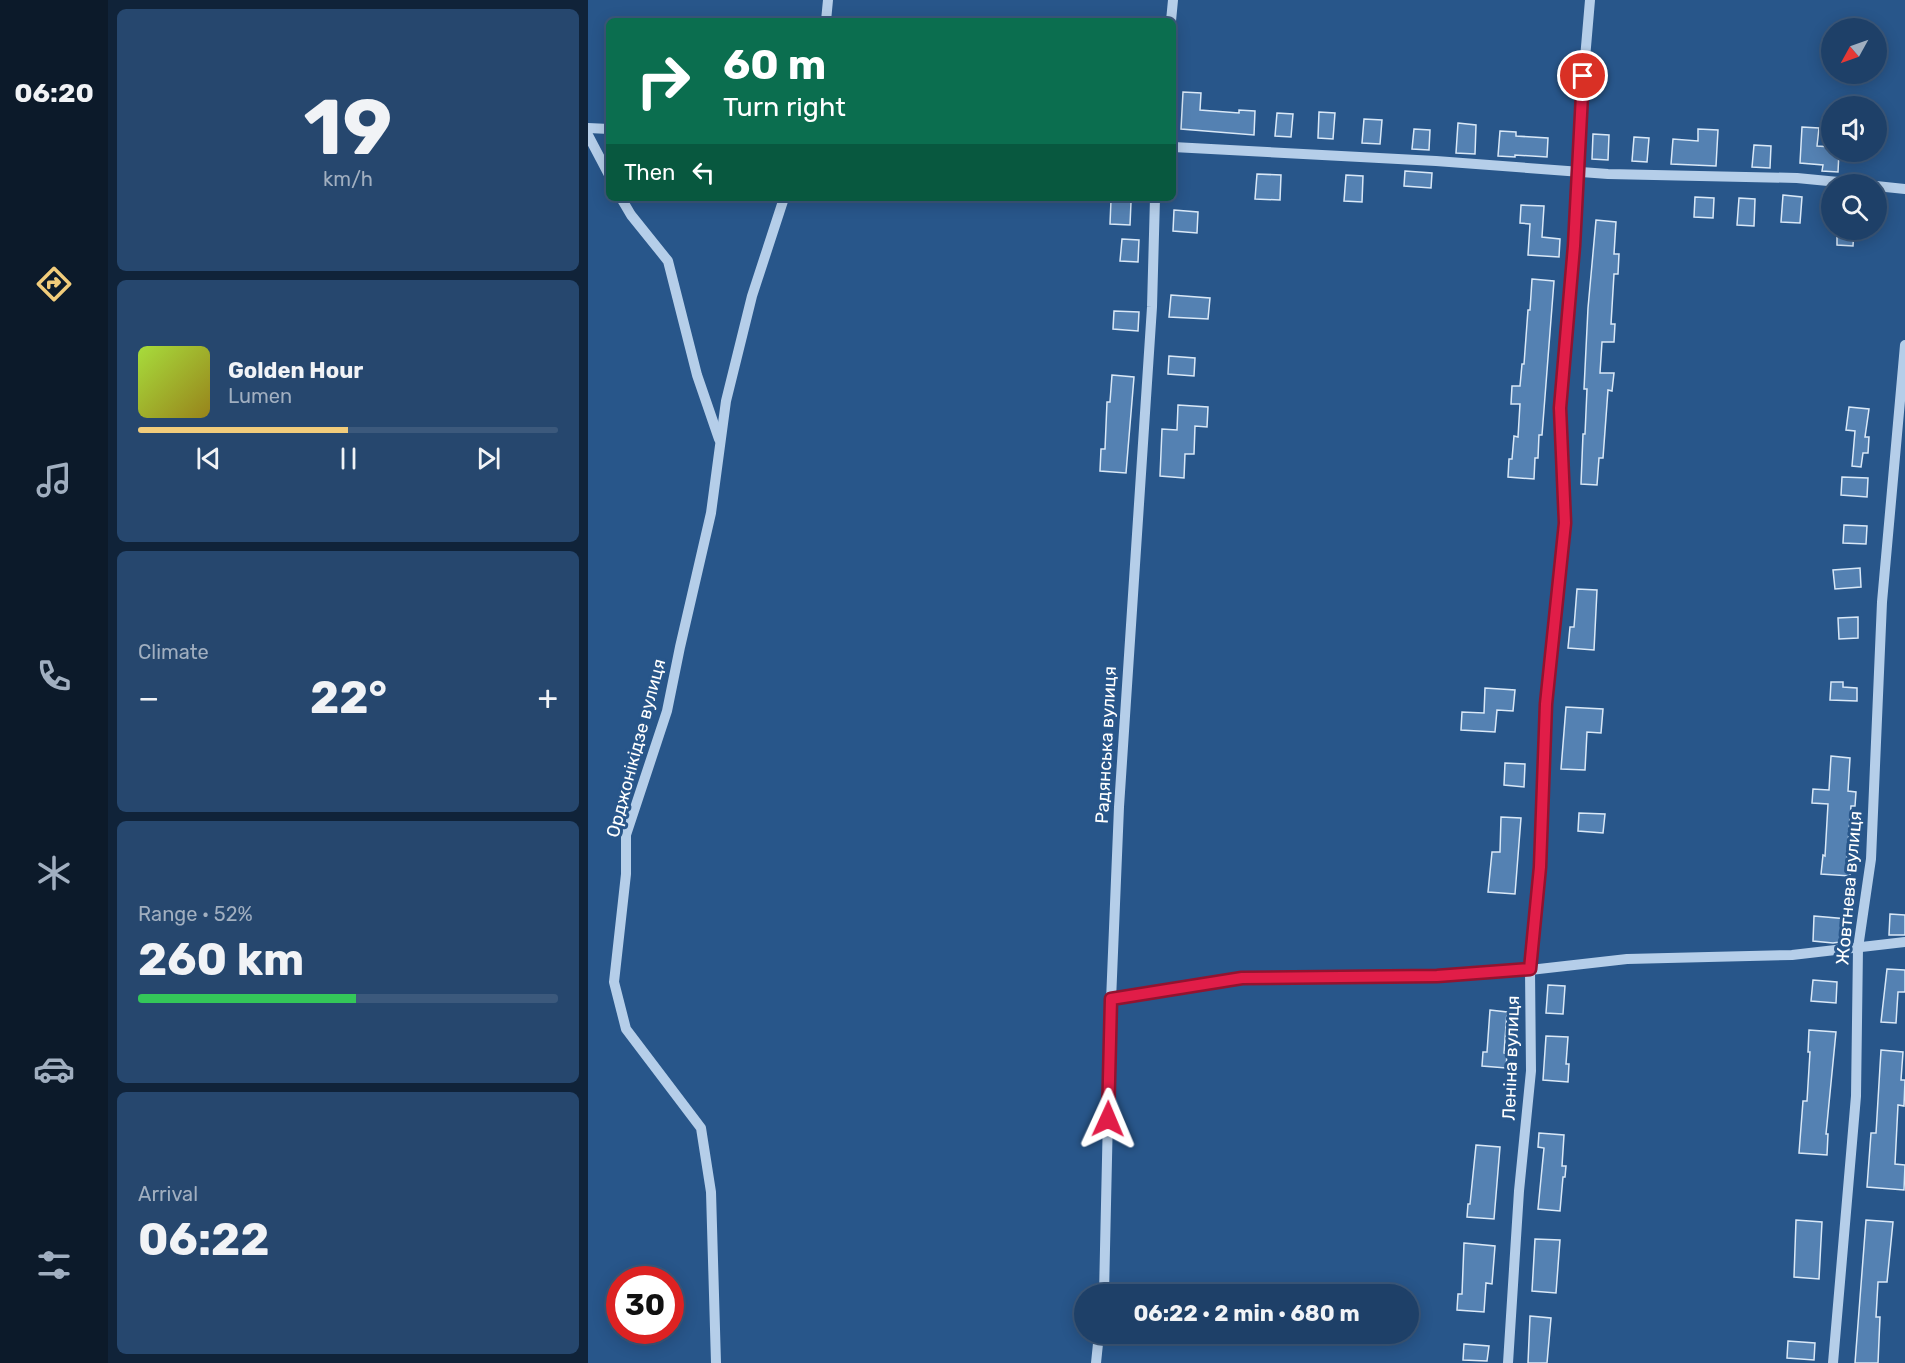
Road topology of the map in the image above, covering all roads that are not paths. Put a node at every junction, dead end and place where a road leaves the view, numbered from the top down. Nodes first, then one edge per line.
1 (828, 0) edge
2 (1173, 0) edge
3 (1590, 0) edge
4 (826, 18) edge
5 (1171, 18) edge
6 (588, 128) edge
7 (606, 129) edge
8 (588, 135) edge
9 (1176, 147) edge
10 (606, 169) edge
11 (1578, 172) junction
12 (1821, 180) edge
13 (1887, 187) edge
14 (1905, 189) edge
15 (623, 201) edge
16 (783, 201) edge
17 (1155, 201) edge
18 (1905, 345) edge
19 (720, 442) junction
20 (1905, 942) edge
21 (1858, 948) junction
22 (1530, 969) junction
23 (1111, 999) junction
24 (1104, 1284) edge
25 (1098, 1344) edge
26 (716, 1363) edge
27 (1096, 1363) edge
28 (1508, 1363) edge
29 (1833, 1363) edge

1 - 4 street
2 - 5 street
3 - 11 street, Леніна вулиця
6 - 7 street
8 - 10 street
9 - 11 street
11 - 12 street
11 - 22 street, Леніна вулиця
13 - 14 street
15 - 19 street
16 - 19 street, Орджонікідзе вулиця
17 - 23 street, Радянська вулиця
18 - 21 street, Жовтнева вулиця
19 - 26 street, Орджонікідзе вулиця
20 - 21 street
21 - 22 street
21 - 29 street, Жовтнева вулиця
22 - 23 street
22 - 28 street, Леніна вулиця
23 - 24 street, Радянська вулиця
25 - 27 street

